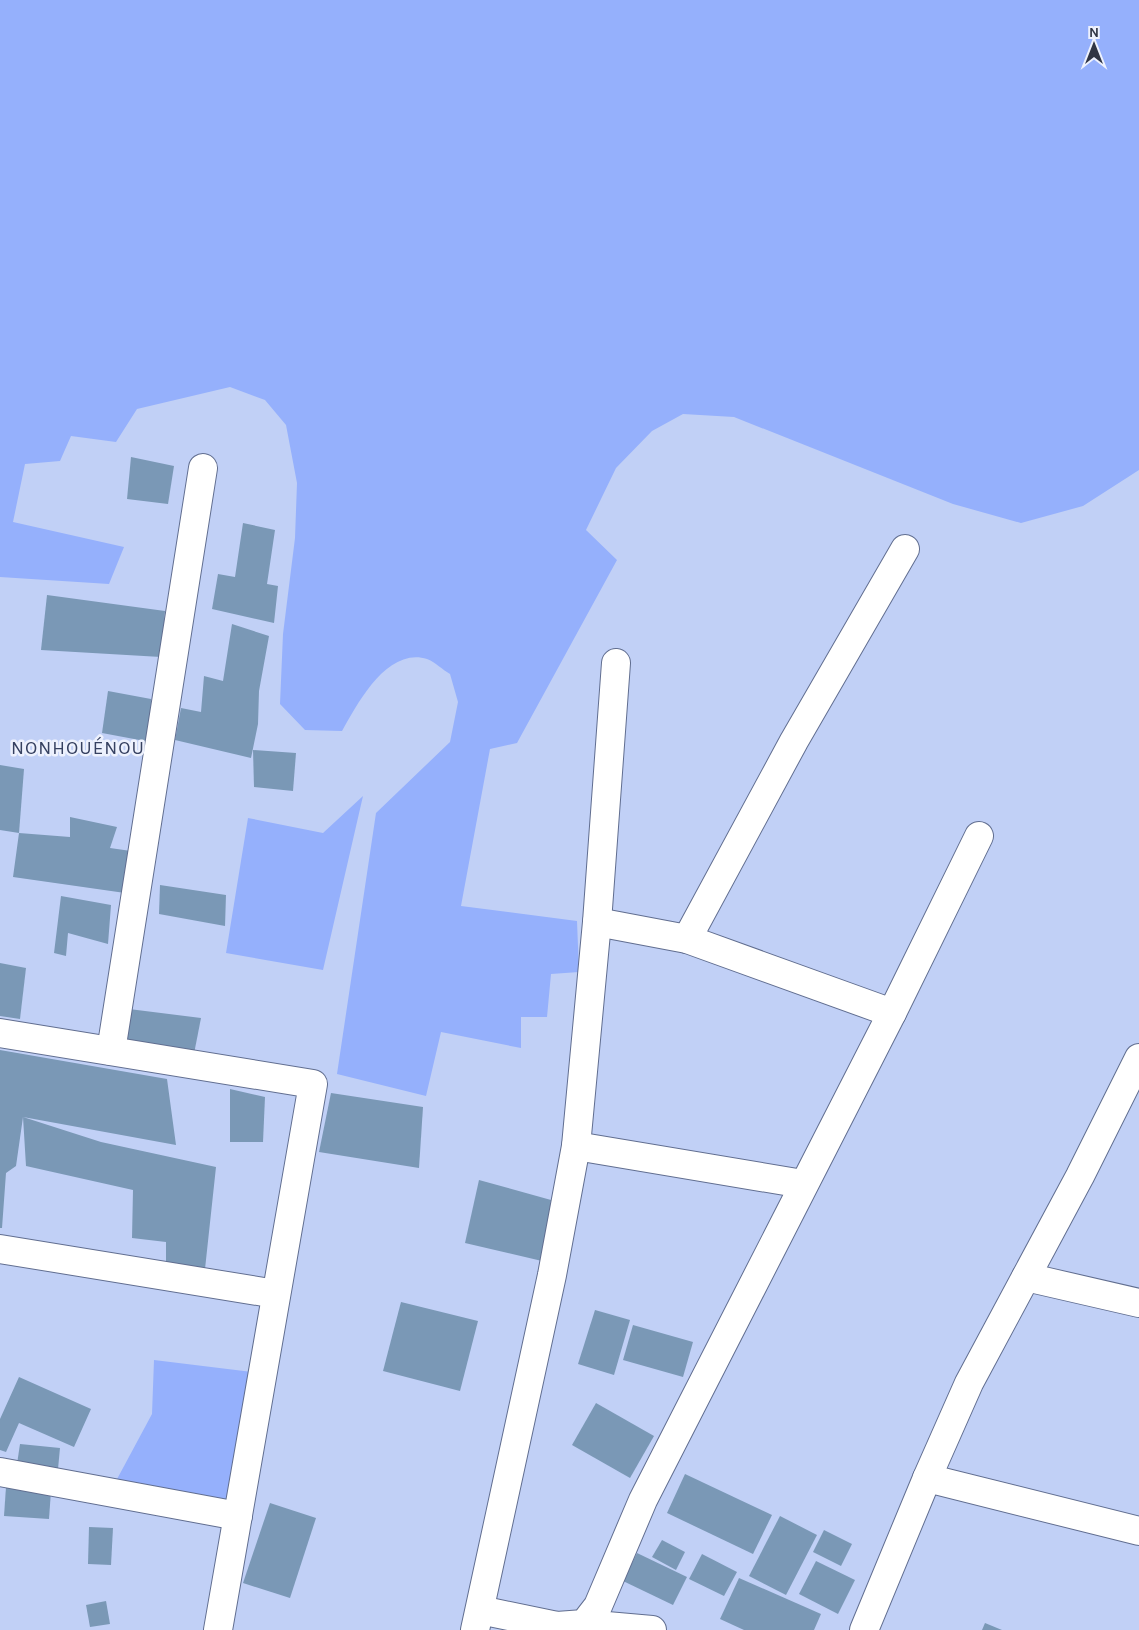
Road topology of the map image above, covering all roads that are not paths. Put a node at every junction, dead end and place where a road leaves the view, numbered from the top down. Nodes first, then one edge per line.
1 (203, 468) dead end
2 (905, 550) dead end
3 (616, 663) dead end
4 (979, 836) dead end
5 (597, 922) junction
6 (687, 939) junction
7 (892, 1013) junction
8 (0, 1033) edge
9 (110, 1051) junction
10 (1139, 1058) edge
11 (576, 1146) junction
12 (803, 1184) junction
13 (0, 1249) edge
14 (1026, 1276) junction
15 (276, 1294) junction
16 (1139, 1303) edge
17 (0, 1472) edge
18 (927, 1478) junction
19 (238, 1516) junction
20 (1139, 1531) edge
21 (477, 1620) edge
22 (584, 1624) junction
23 (218, 1630) edge
24 (652, 1630) edge
25 (864, 1630) edge

1 - 9 street
2 - 6 street
3 - 5 street
4 - 7 street
5 - 6 street
5 - 11 street
6 - 7 street
7 - 12 street
8 - 9 street
9 - 15 street
10 - 14 street
11 - 12 street
11 - 21 street
12 - 22 street
13 - 15 street
14 - 16 street
14 - 18 street
15 - 19 street
17 - 19 street
18 - 20 street
18 - 25 street
19 - 23 street
21 - 22 street
22 - 24 street

